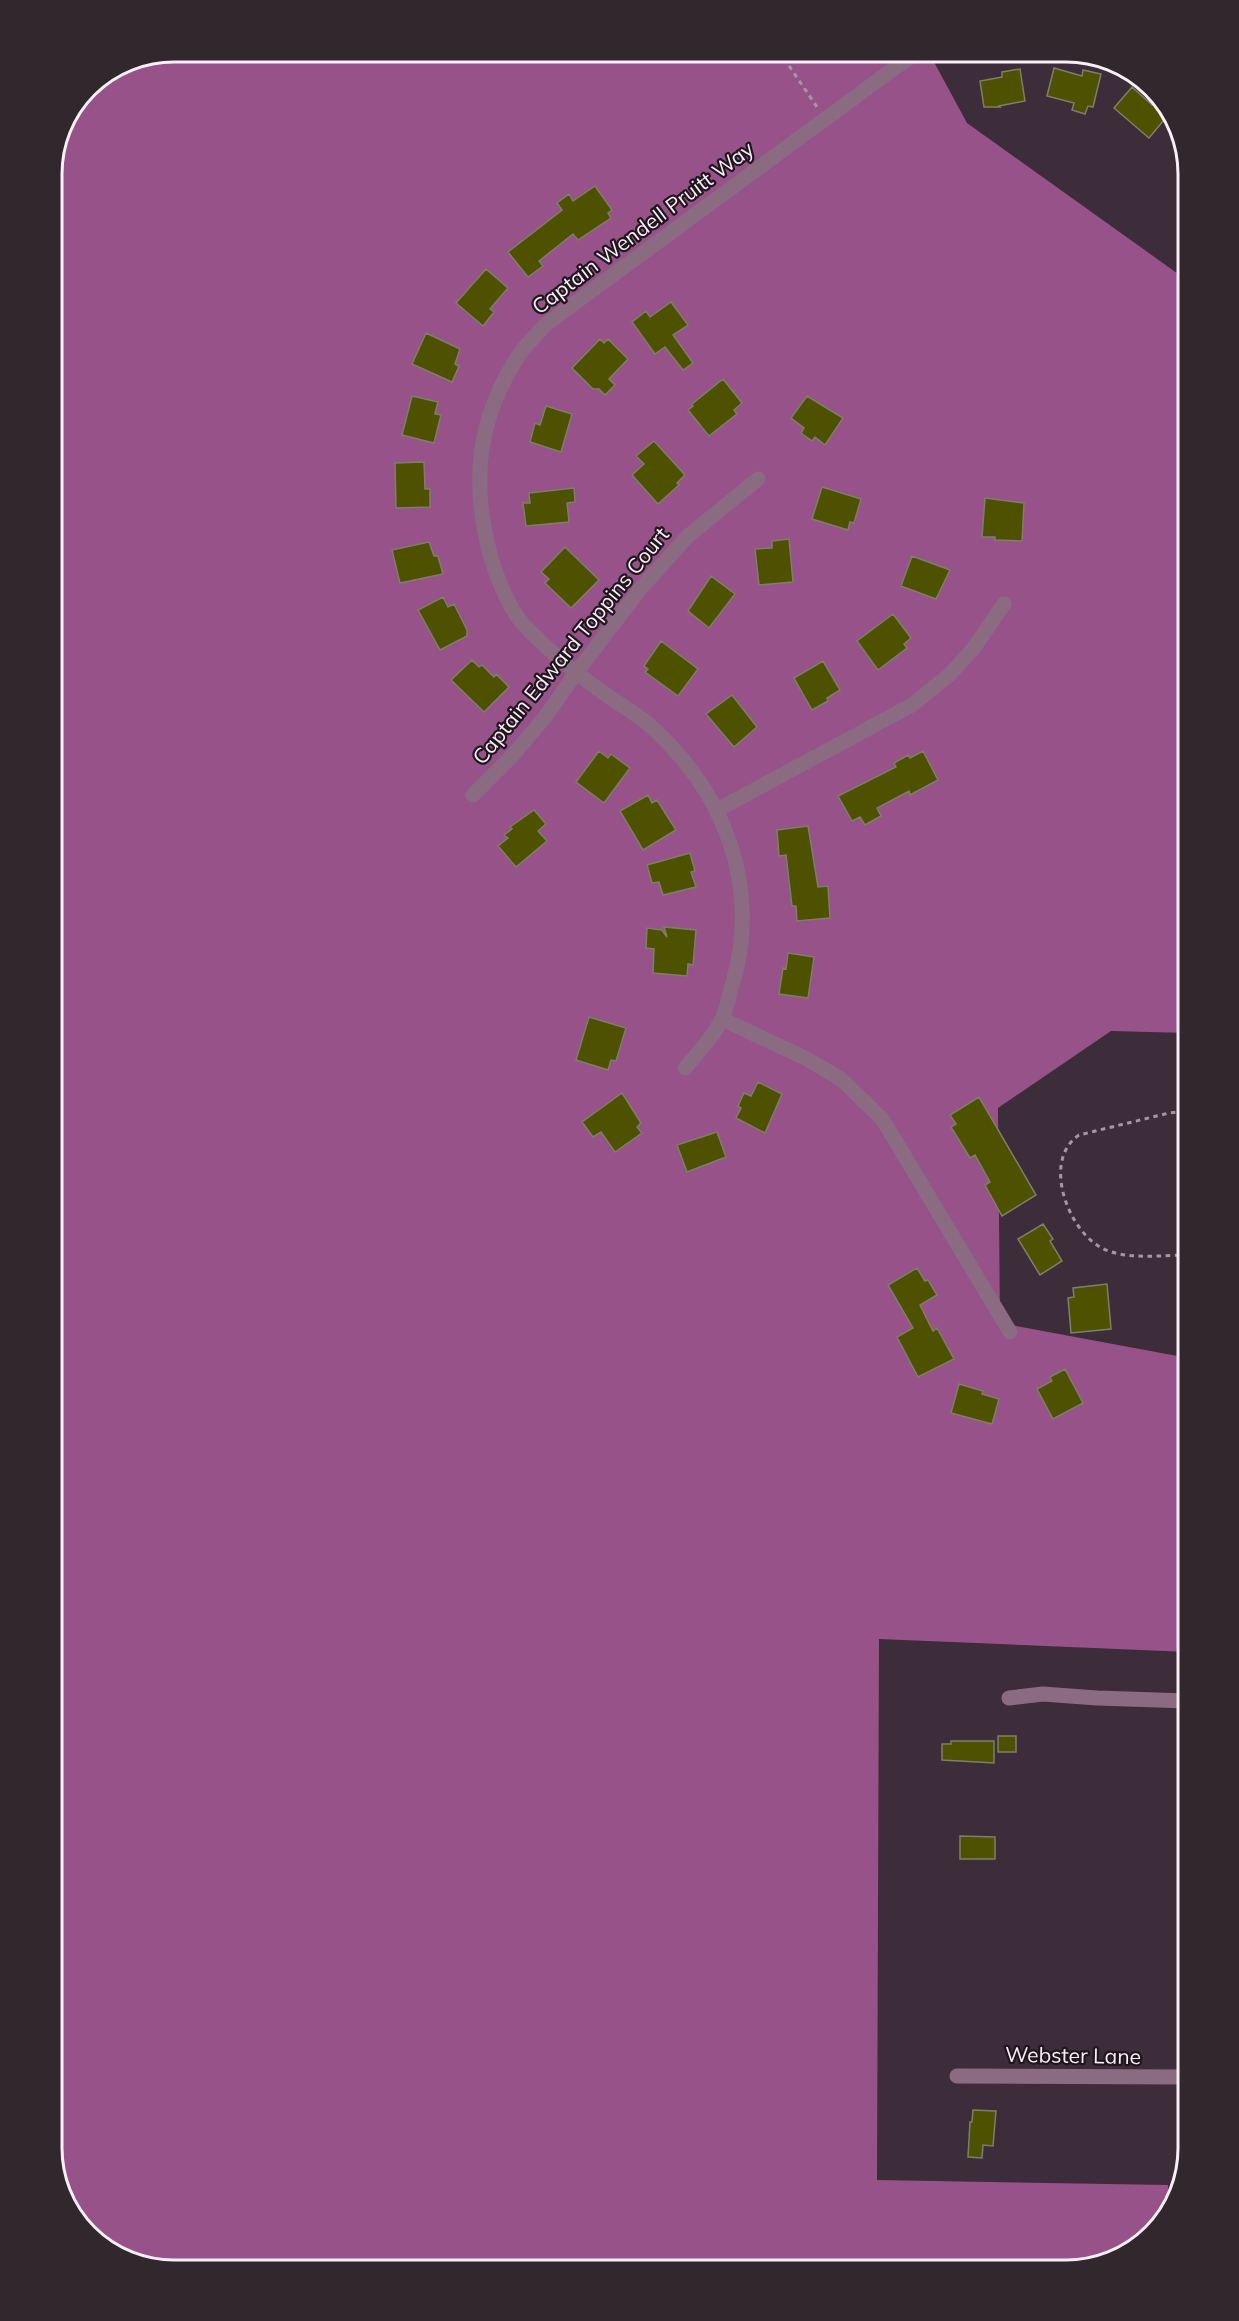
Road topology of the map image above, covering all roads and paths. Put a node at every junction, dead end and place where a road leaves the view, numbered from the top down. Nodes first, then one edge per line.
1 (786, 62) edge
2 (904, 62) edge
3 (825, 119) junction
4 (758, 479) dead end
5 (1004, 604) dead end
6 (576, 673) junction
7 (473, 795) dead end
8 (717, 810) junction
9 (722, 1019) junction
10 (686, 1068) dead end
11 (1178, 1112) edge
12 (1178, 1255) edge
13 (1010, 1332) dead end
14 (1009, 1698) dead end
15 (1178, 1701) edge
16 (957, 2076) dead end
17 (1178, 2077) edge

1 - 3 path
2 - 3 street, Captain Wendell Pruitt Way
3 - 6 street, Captain Wendell Pruitt Way
4 - 6 street, Captain Edward Toppins Court
5 - 8 street
6 - 7 street, Captain Edward Toppins Court
6 - 8 street, Captain Wendell Pruitt Way
8 - 9 street, Captain Wendell Pruitt Way
9 - 10 street, Captain Wendell Pruitt Way
9 - 13 street
11 - 12 path
14 - 15 street
16 - 17 street, Webster Lane

